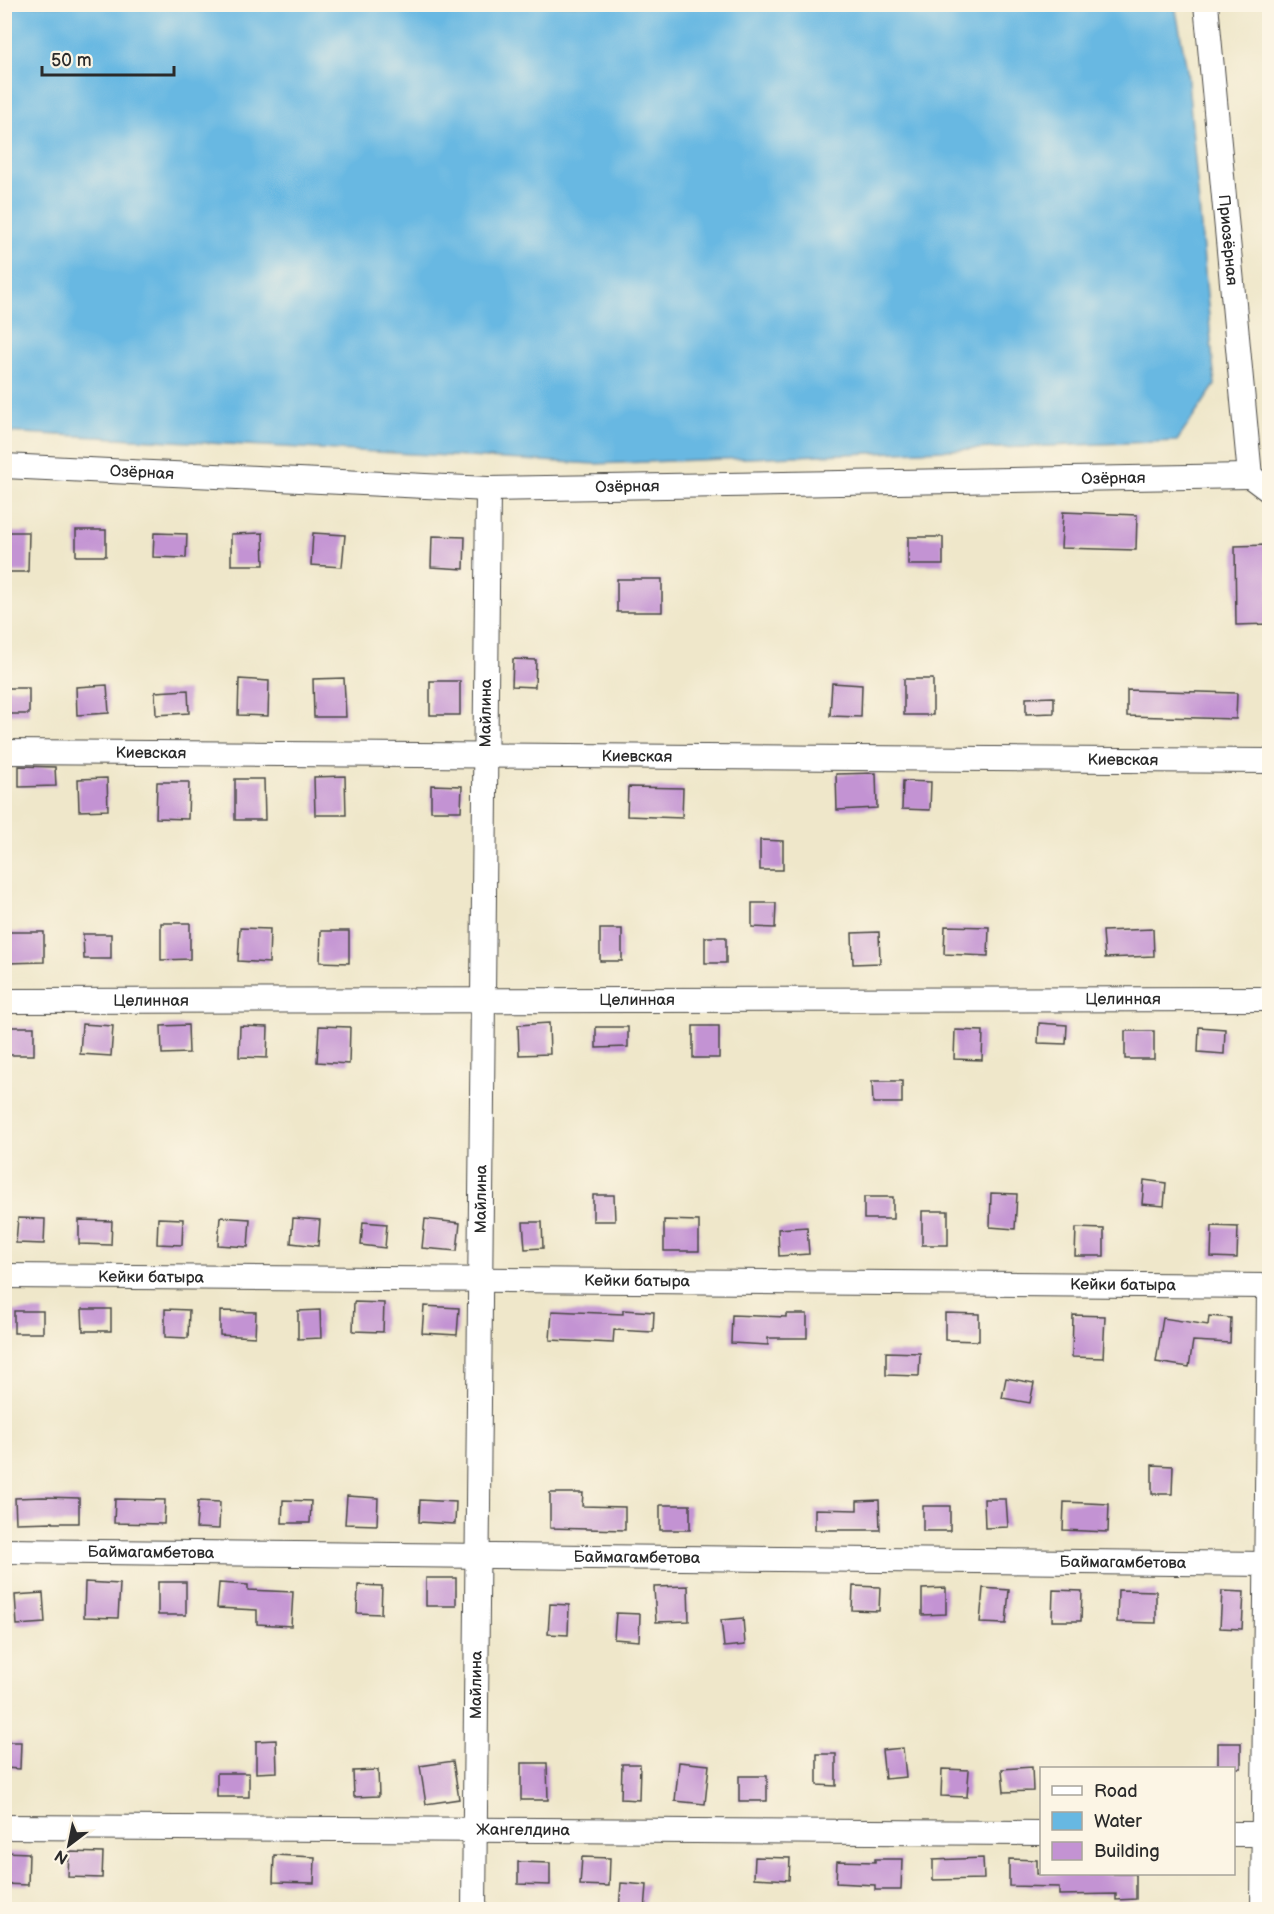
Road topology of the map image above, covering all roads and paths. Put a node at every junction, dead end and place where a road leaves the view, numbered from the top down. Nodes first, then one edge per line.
1 (1206, 4) edge
2 (4, 466) edge
3 (1251, 476) junction
4 (488, 489) junction
5 (1269, 490) edge
6 (4, 752) edge
7 (485, 756) junction
8 (1269, 761) edge
9 (1269, 999) edge
10 (4, 1001) edge
11 (483, 1001) junction
12 (4, 1276) edge
13 (480, 1280) junction
14 (1269, 1286) edge
15 (4, 1551) edge
16 (477, 1556) junction
17 (1268, 1564) edge
18 (4, 1827) edge
19 (474, 1830) junction
20 (1040, 1833) edge
21 (1235, 1834) edge
22 (1264, 1834) junction
23 (474, 1910) edge
24 (1263, 1910) edge

1 - 3 street, Приозёрная
2 - 4 street, Озёрная
3 - 4 street, Озёрная
3 - 5 street
4 - 7 street, Майлина
6 - 7 street, Киевская
7 - 8 street, Киевская
7 - 11 street, Майлина
9 - 11 street, Целинная
10 - 11 street, Целинная
11 - 13 street, Майлина
12 - 13 street, Кейки батыра
13 - 14 street, Кейки батыра
13 - 16 street, Майлина
14 - 17 street
15 - 16 street, Баймагамбетова
16 - 17 street, Баймагамбетова
16 - 19 street, Майлина
17 - 22 street
18 - 19 street, Жангелдина
19 - 20 street, Жангелдина
19 - 23 street, Майлина
21 - 22 street
22 - 24 street

